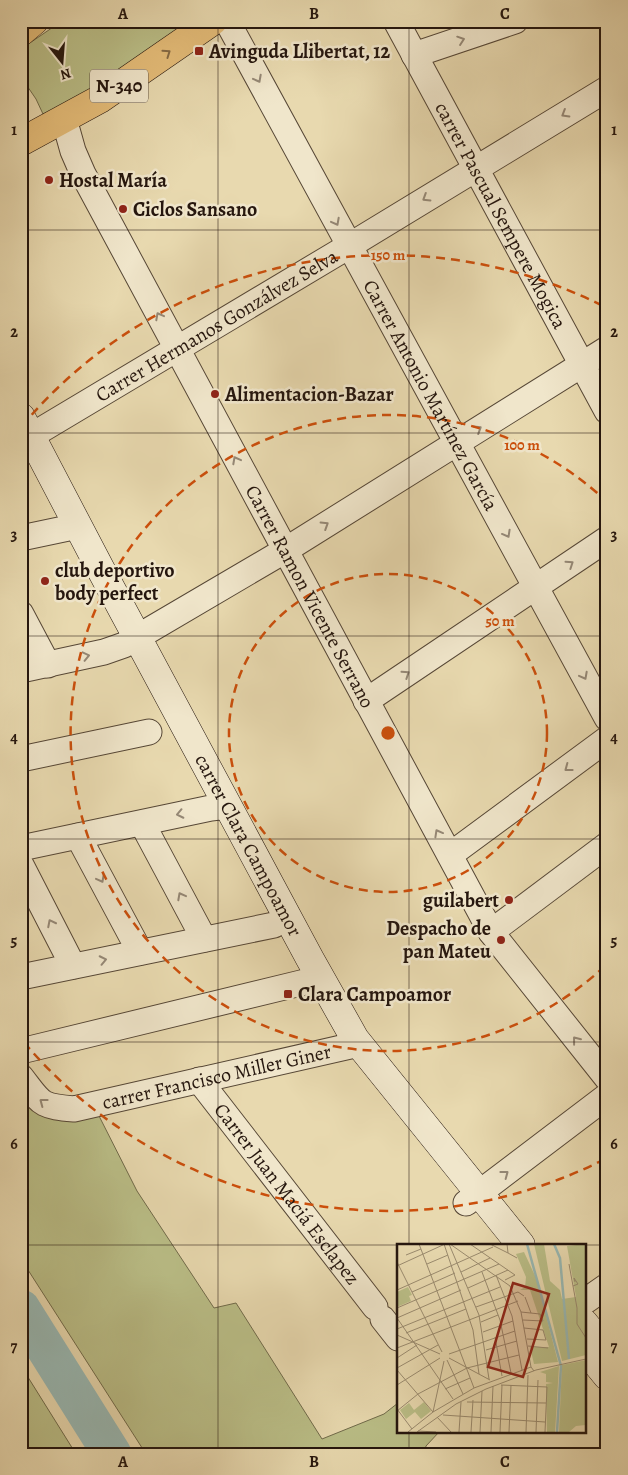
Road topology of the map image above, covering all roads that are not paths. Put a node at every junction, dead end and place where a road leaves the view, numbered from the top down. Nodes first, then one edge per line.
1 (34, 21) edge
2 (213, 21) edge
3 (227, 21) edge
4 (396, 21) edge
5 (515, 21) edge
6 (21, 32) edge
7 (414, 56) junction
8 (607, 89) edge
9 (64, 120) junction
10 (21, 142) edge
11 (475, 168) junction
12 (349, 246) junction
13 (177, 349) junction
14 (607, 349) edge
15 (582, 365) junction
16 (607, 411) edge
17 (25, 437) edge
18 (456, 442) junction
19 (70, 528) junction
20 (21, 538) edge
21 (607, 539) edge
22 (284, 551) junction
23 (536, 587) junction
24 (21, 614) edge
25 (130, 641) junction
26 (48, 665) junction
27 (21, 670) edge
28 (366, 701) junction
29 (607, 718) edge
30 (149, 732) dead end
31 (607, 739) edge
32 (21, 759) edge
33 (219, 807) junction
34 (142, 823) junction
35 (78, 836) junction
36 (607, 845) edge
37 (21, 848) edge
38 (450, 856) junction
39 (21, 865) edge
40 (281, 921) junction
41 (491, 932) junction
42 (204, 939) junction
43 (140, 952) junction
44 (73, 966) junction
45 (21, 977) edge
46 (305, 982) junction
47 (352, 1046) junction
48 (21, 1051) edge
49 (21, 1077) edge
50 (607, 1078) edge
51 (199, 1080) junction
52 (607, 1096) edge
53 (473, 1198) junction
54 (499, 1244) edge
55 (520, 1244) edge
56 (607, 1286) edge
57 (586, 1301) edge
58 (385, 1321) edge
59 (586, 1325) edge
60 (586, 1350) edge
61 (607, 1351) edge
62 (607, 1376) edge

1 - 6 highway
9 -> 2 highway, N-340
3 -> 12 street, Carrer Antonio Martínez García
4 - 7 street, carrer Pascual Sempere Mogica
7 -> 5 street
7 - 11 street, carrer Pascual Sempere Mogica
8 -> 11 street, Carrer Hermanos Gonzálvez Selva
9 - 10 highway, N-340
13 -> 9 street, Carrer Ramon Vicente Serrano
11 -> 12 street, Carrer Hermanos Gonzálvez Selva
11 - 15 street, carrer Pascual Sempere Mogica
12 - 13 street, Carrer Hermanos Gonzálvez Selva
12 - 18 street, Carrer Antonio Martínez García
13 - 17 street, Carrer Hermanos Gonzálvez Selva
22 -> 13 street, Carrer Ramon Vicente Serrano
14 - 15 street
15 - 16 street, carrer Pascual Sempere Mogica
18 -> 15 street
17 - 19 street, carrer Clara Campoamor
22 -> 18 street
18 -> 23 street, Carrer Antonio Martínez García
19 - 20 street
19 - 25 street, carrer Clara Campoamor
23 -> 21 street
22 - 25 street
22 - 28 street, Carrer Ramon Vicente Serrano
28 -> 23 street
23 -> 29 street, Carrer Antonio Martínez García
24 - 26 street
26 -> 25 street
25 - 33 street, carrer Clara Campoamor
26 - 27 street
38 -> 28 street, Carrer Ramon Vicente Serrano
30 - 32 street
31 -> 38 street
33 -> 34 street
33 - 40 street, carrer Clara Campoamor
34 - 35 street
42 -> 34 street
35 - 37 street
35 -> 43 street
36 - 41 street
38 - 41 street, Carrer Ramon Vicente Serrano
44 -> 39 street
40 - 42 street
40 - 46 street, carrer Clara Campoamor
40 - 47 street, carrer Clara Campoamor
50 -> 41 street, Carrer Ramon Vicente Serrano
42 - 43 street
44 -> 43 street
44 - 45 street
46 - 47 street, carrer Clara Campoamor
46 - 48 street
47 - 51 street, carrer Francisco Miller Giner
47 - 53 street, carrer Clara Campoamor
51 -> 49 street, carrer Francisco Miller Giner
51 - 58 street, Carrer Juan Maciá Esclapez
53 -> 52 street
53 - 54 street, carrer Clara Campoamor
53 - 55 street, carrer Clara Campoamor
56 - 57 street
59 - 61 street
60 - 62 street

